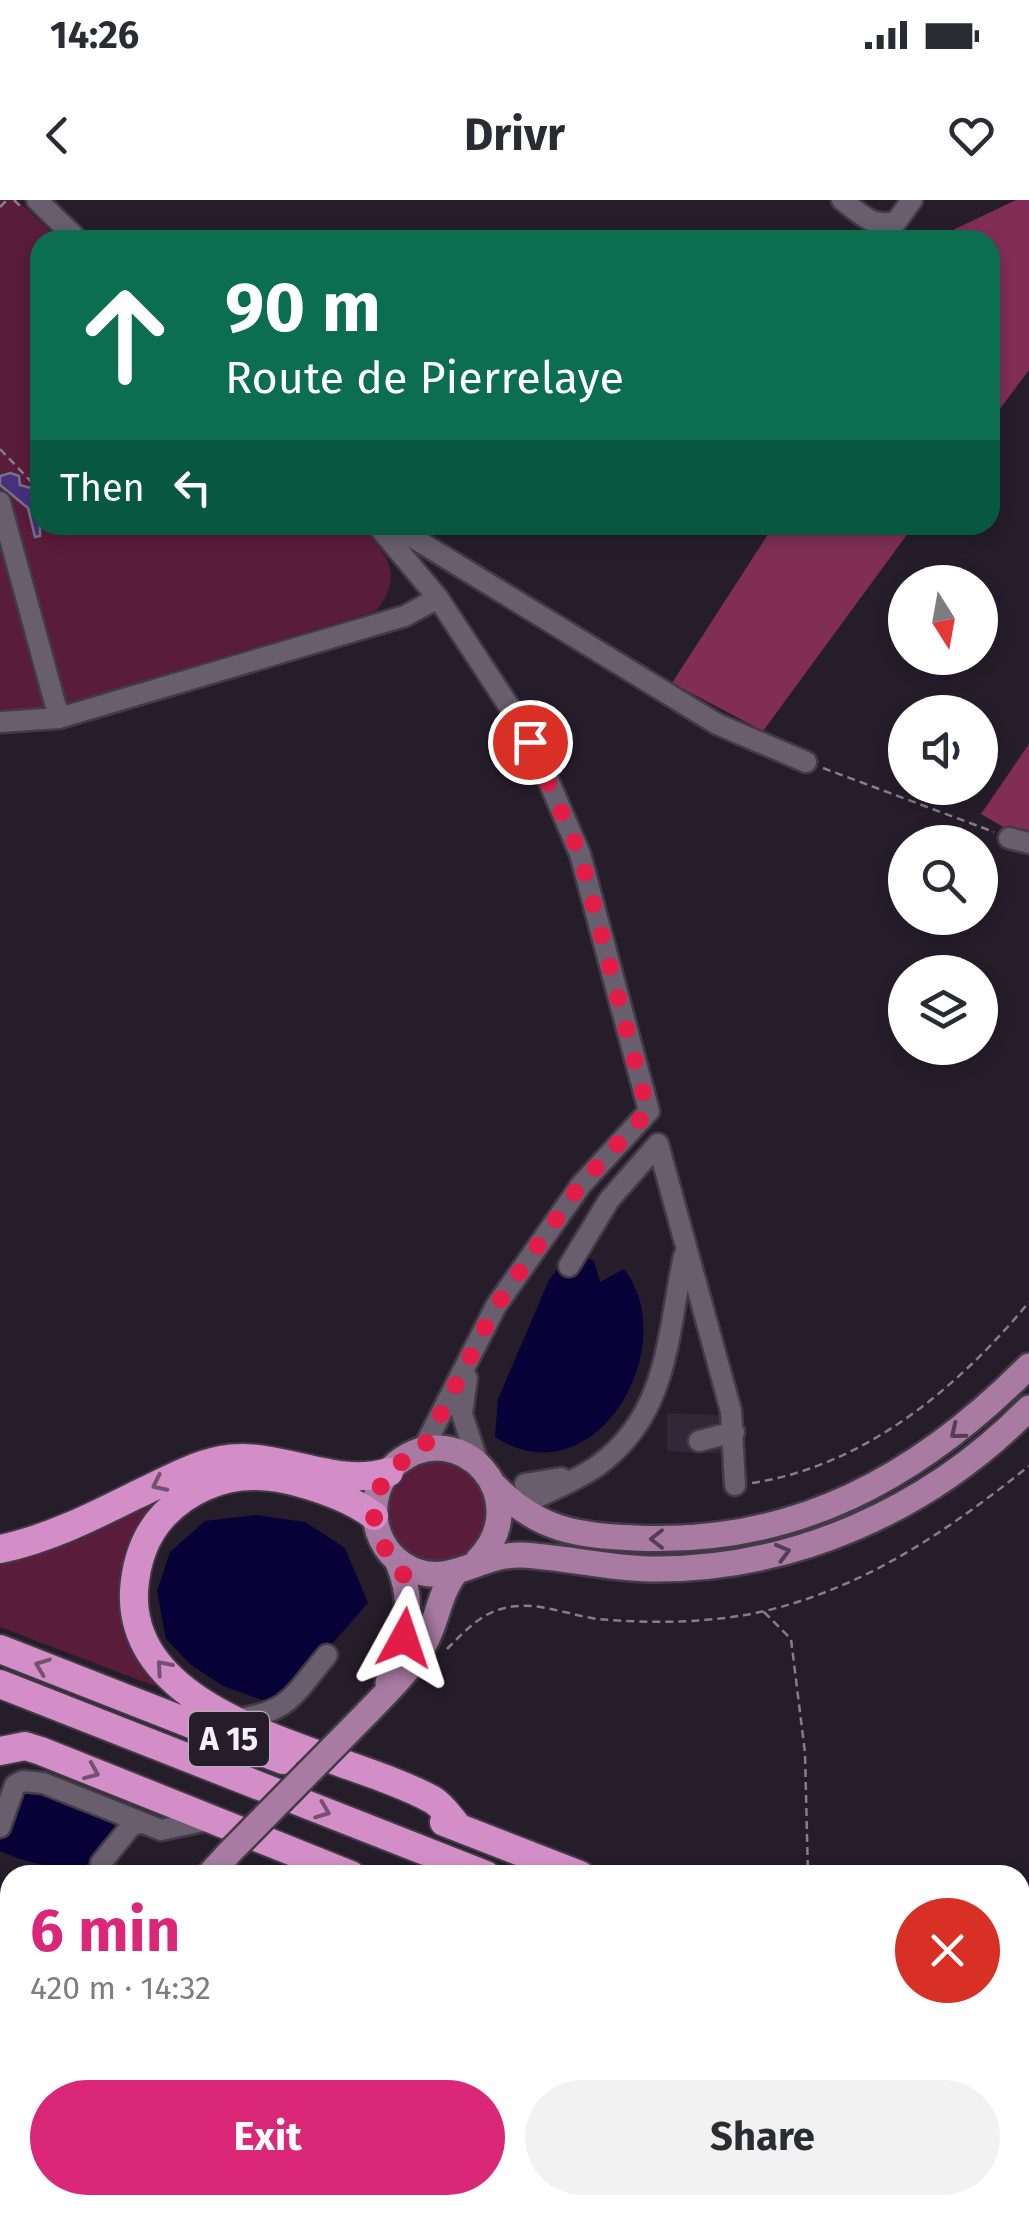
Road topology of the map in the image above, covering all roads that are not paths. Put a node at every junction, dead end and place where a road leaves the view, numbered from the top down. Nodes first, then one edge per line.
1 (37, 200) edge
2 (842, 200) edge
3 (912, 200) edge
4 (68, 230) edge
5 (0, 502) edge
6 (386, 535) edge
7 (409, 535) edge
8 (438, 598) junction
9 (59, 718) junction
10 (0, 722) edge
11 (806, 762) road end
12 (686, 1248) junction
13 (569, 1266) dead end
14 (471, 1358) junction
15 (1029, 1366) edge
16 (1029, 1408) edge
17 (734, 1432) junction
18 (699, 1442) dead end
19 (422, 1451) junction
20 (388, 1472) junction
21 (486, 1474) junction
22 (735, 1485) road end
23 (529, 1492) dead end
24 (374, 1516) junction
25 (0, 1549) edge
26 (396, 1560) junction
27 (467, 1566) junction
28 (0, 1650) edge
29 (328, 1655) dead end
30 (0, 1684) edge
31 (384, 1693) junction
32 (235, 1719) junction
33 (0, 1751) edge
34 (208, 1820) junction
35 (116, 1822) dead end
36 (139, 1823) junction
37 (0, 1826) edge
38 (459, 1828) junction
39 (101, 1863) dead end
40 (218, 1865) edge
41 (325, 1865) edge
42 (461, 1865) edge
43 (554, 1865) edge

1 - 4 street
2 - 3 street
5 - 9 street
6 - 8 street
7 - 11 street
8 - 9 street
8 - 14 street
9 - 10 street
12 - 13 street
12 - 17 street
12 - 23 street
14 - 19 street
14 - 21 street
15 -> 21 main road
27 -> 16 main road
17 - 18 street
17 - 22 street
19 - 20 main road
19 - 21 main road
20 - 24 main road
20 -> 25 highway
21 - 27 main road
24 - 26 main road
32 -> 24 highway
26 - 27 main road
26 - 31 main road
27 - 31 main road
38 -> 28 highway, A 15
29 - 32 street
30 -> 42 highway, A 15
31 - 40 main road, bridge
32 - 38 highway
33 -> 34 highway
34 - 36 street
34 - 41 highway
35 - 36 street
36 - 37 street
36 - 39 street
38 - 43 highway, A 15

